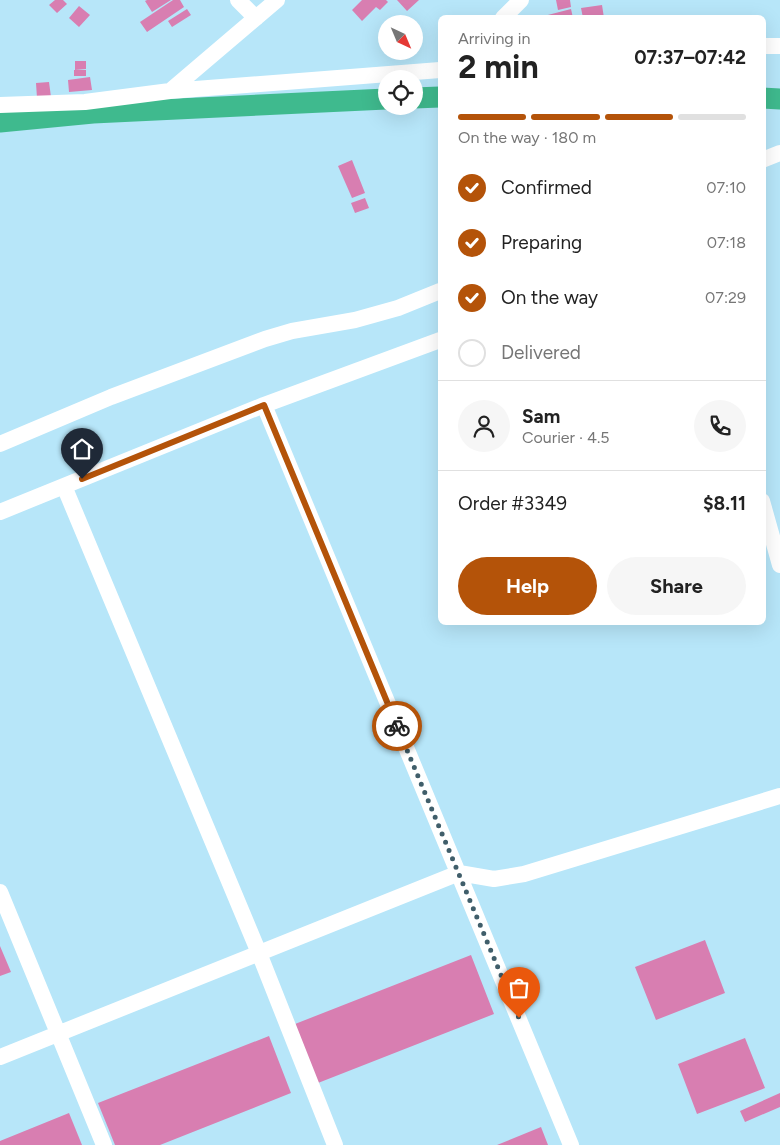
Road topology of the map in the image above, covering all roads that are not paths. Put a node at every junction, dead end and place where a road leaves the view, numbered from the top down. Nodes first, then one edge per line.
1 (238, 0) edge
2 (277, 0) edge
3 (521, 0) edge
4 (506, 15) edge
5 (256, 18) junction
6 (766, 46) edge
7 (780, 46) edge
8 (438, 70) edge
9 (170, 91) junction
10 (0, 105) edge
11 (780, 153) edge
12 (766, 158) edge
13 (438, 292) edge
14 (438, 341) edge
15 (264, 405) junction
16 (0, 444) edge
17 (64, 486) junction
18 (0, 512) edge
19 (766, 515) edge
20 (780, 564) edge
21 (780, 796) edge
22 (459, 873) junction
23 (0, 892) edge
24 (259, 953) junction
25 (59, 1033) junction
26 (0, 1057) edge
27 (104, 1145) edge
28 (335, 1145) edge
29 (572, 1145) edge

1 - 5 street
2 - 5 street
3 - 4 street
5 - 9 street
6 - 7 street
8 - 9 street
9 - 10 street
11 - 12 street
13 - 16 street
14 - 15 street
15 - 17 street
15 - 22 street
17 - 18 street
17 - 24 street
19 - 20 street
21 - 22 street
22 - 24 street
22 - 29 street
23 - 25 street
24 - 25 street
24 - 28 street
25 - 26 street
25 - 27 street

